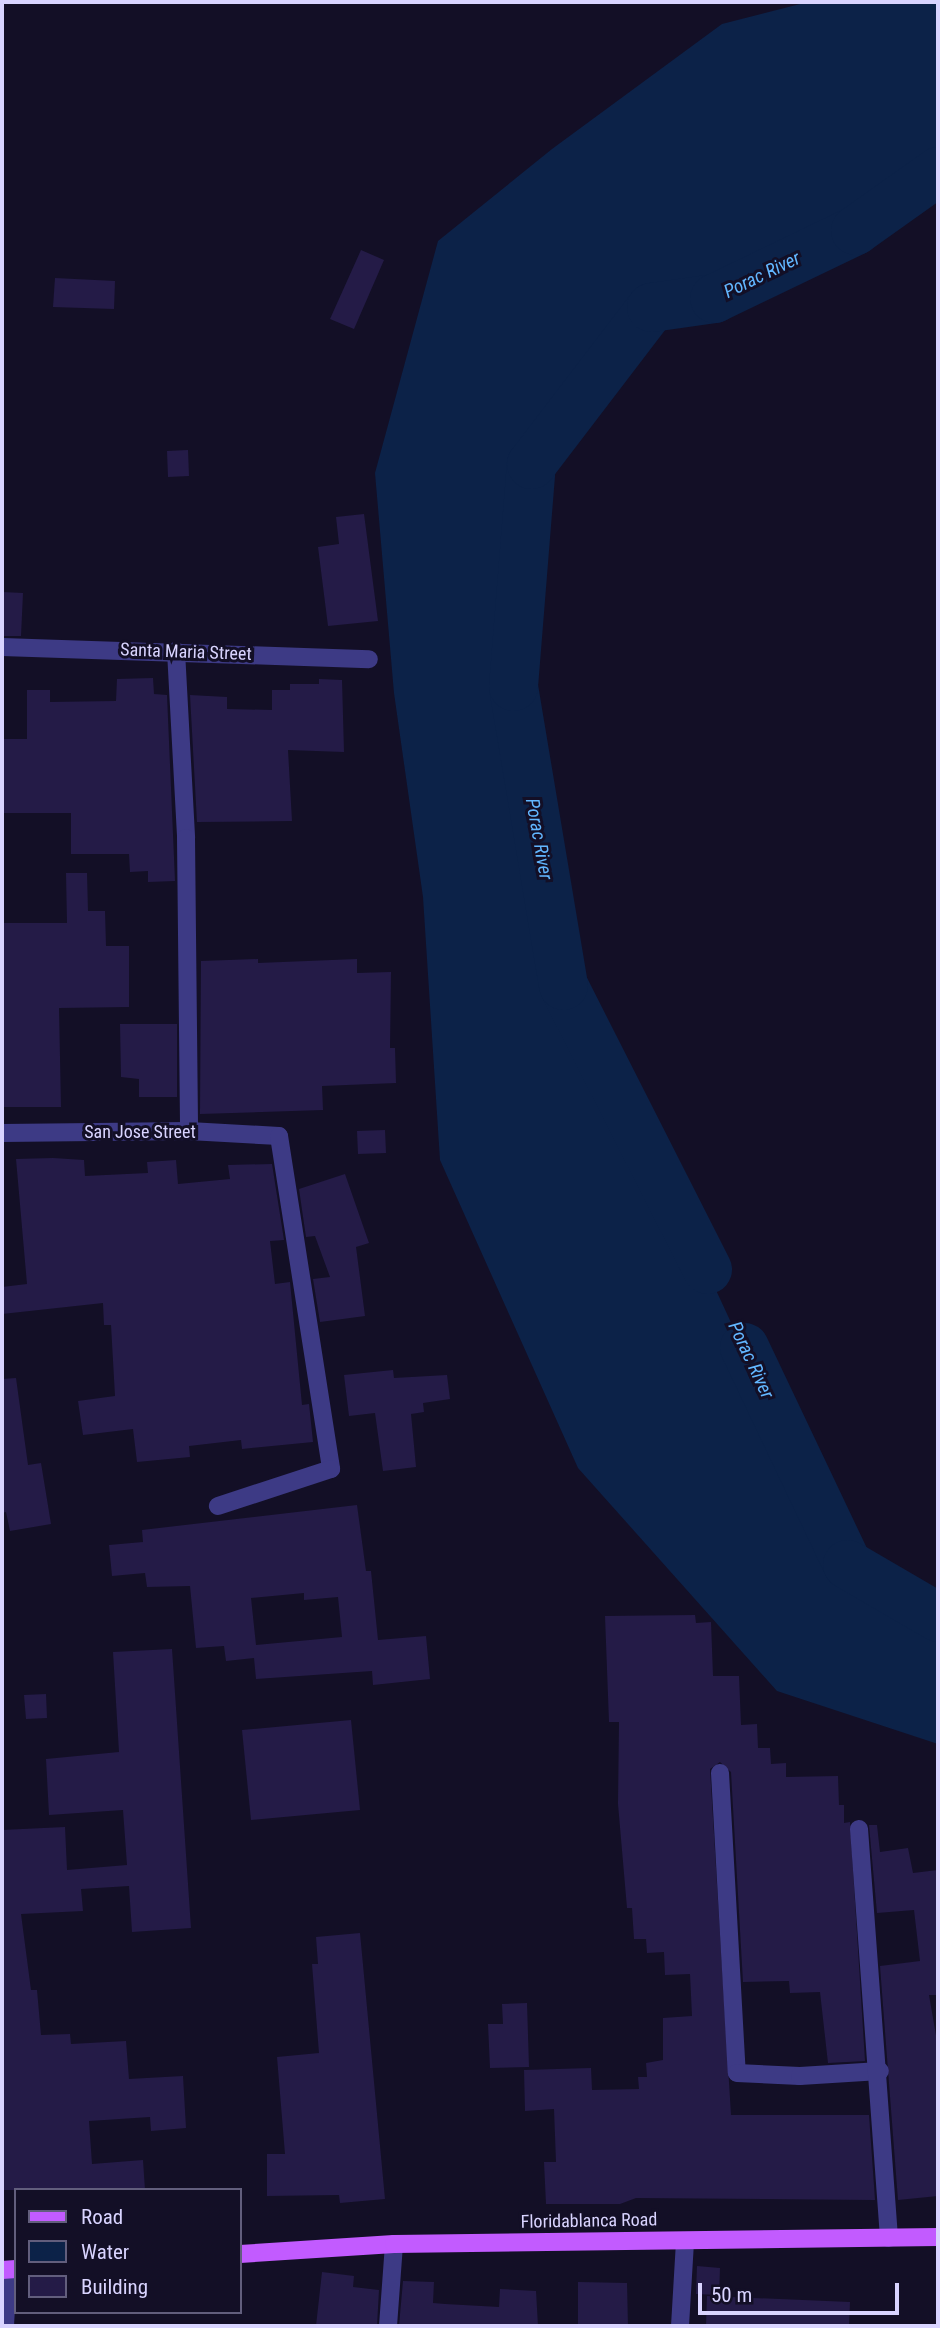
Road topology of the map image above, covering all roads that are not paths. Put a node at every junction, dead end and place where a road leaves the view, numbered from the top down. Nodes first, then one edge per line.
1 (2, 647) edge
2 (176, 651) junction
3 (369, 659) dead end
4 (189, 1131) junction
5 (2, 1133) edge
6 (218, 1506) dead end
7 (720, 1773) dead end
8 (859, 1829) dead end
9 (880, 2071) junction
10 (938, 2237) edge
11 (889, 2238) junction
12 (685, 2241) junction
13 (394, 2244) junction
14 (242, 2255) edge
15 (9, 2270) edge
16 (5, 2326) edge
17 (388, 2326) edge
18 (680, 2326) edge

1 - 2 street, Santa Maria Street
2 - 3 street, Santa Maria Street
2 - 4 street
4 - 5 street, San Jose Street
4 - 6 street, San Jose Street
7 - 9 street
8 - 9 street
9 - 11 street
10 - 11 main road, Floridablanca Road
11 - 12 main road, Floridablanca Road
12 - 13 main road, Floridablanca Road
12 - 18 street
13 - 14 main road, Floridablanca Road
13 - 17 street
15 - 16 street

